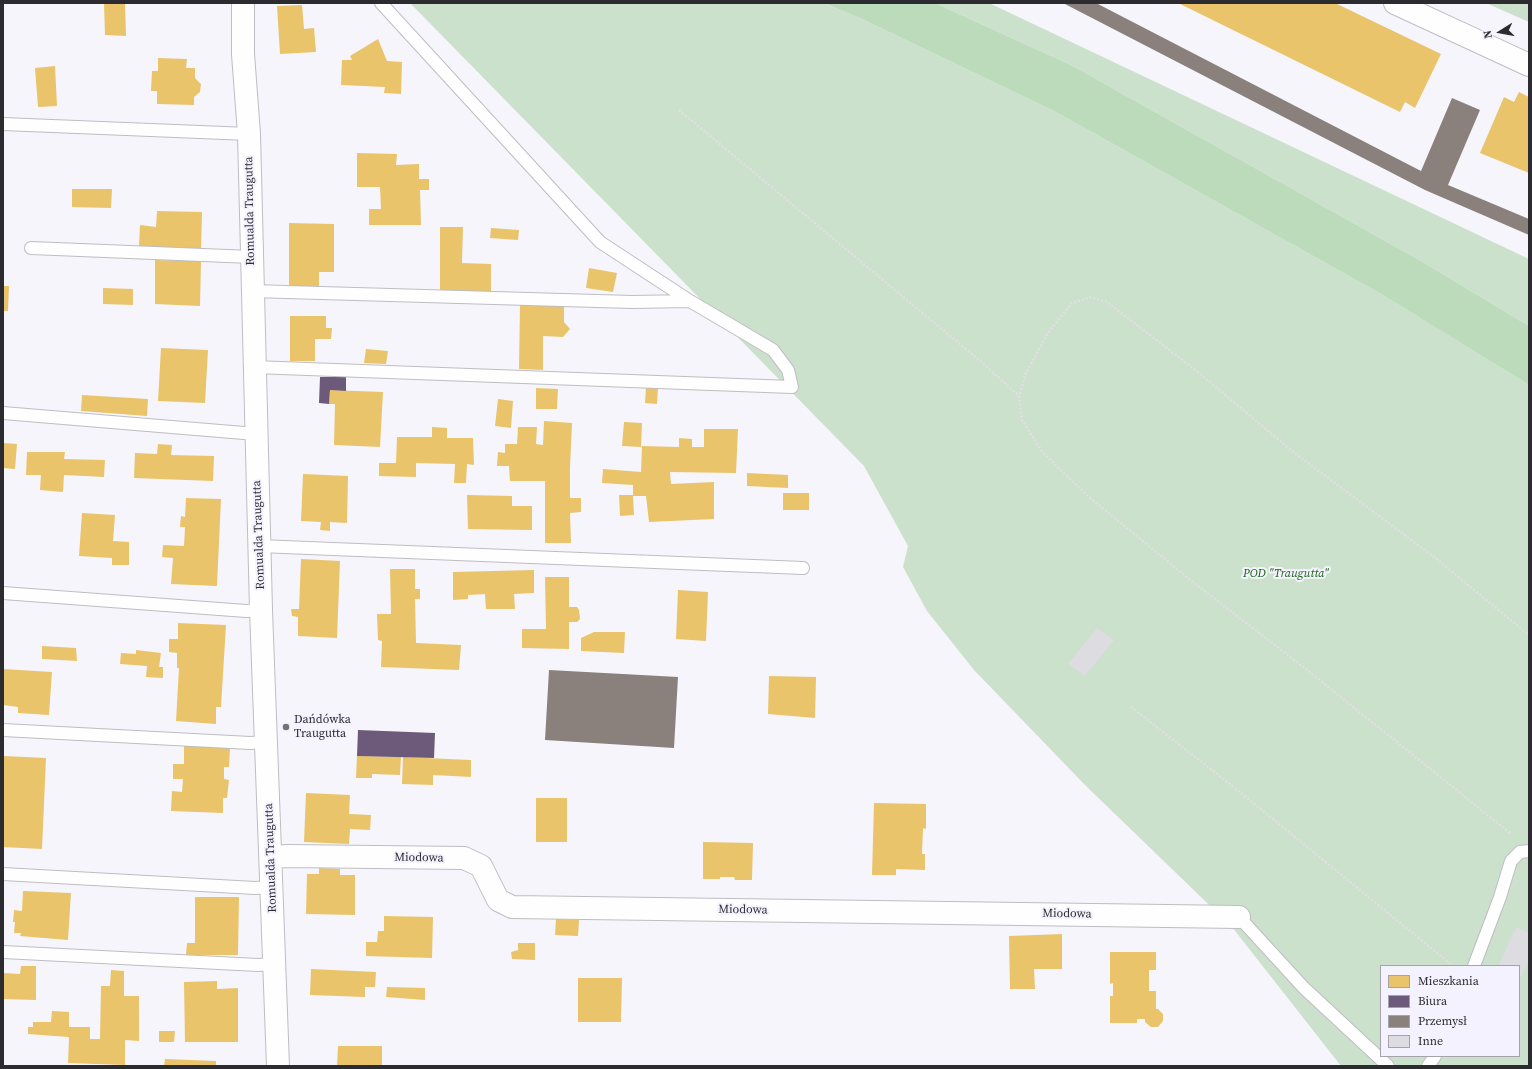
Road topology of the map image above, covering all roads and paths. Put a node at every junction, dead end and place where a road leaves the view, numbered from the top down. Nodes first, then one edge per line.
1 (243, 3) edge
2 (381, 3) edge
3 (1395, 3) edge
4 (1529, 65) edge
5 (679, 110) dead end
6 (3, 124) edge
7 (248, 134) junction
8 (31, 248) dead end
9 (252, 257) junction
10 (252, 291) junction
11 (690, 301) junction
12 (254, 367) junction
13 (1019, 396) junction
14 (3, 413) edge
15 (256, 434) junction
16 (259, 546) junction
17 (804, 568) dead end
18 (3, 594) edge
19 (261, 610) junction
20 (1529, 635) edge
21 (1131, 706) dead end
22 (3, 730) edge
23 (266, 742) junction
24 (1511, 834) dead end
25 (1529, 851) edge
26 (271, 857) junction
27 (3, 874) edge
28 (272, 887) junction
29 (1239, 917) joint
30 (3, 952) edge
31 (275, 964) junction
32 (1453, 965) edge
33 (1474, 965) edge
34 (1434, 1057) edge
35 (278, 1066) edge
36 (1388, 1066) edge
37 (1428, 1066) edge

1 - 7 street, Romualda Traugutta
2 - 11 lane
3 - 4 street
5 - 13 path
6 - 7 lane
7 - 9 street, Romualda Traugutta
8 - 9 lane
9 - 10 street, Romualda Traugutta
10 - 11 lane
10 - 12 street, Romualda Traugutta
11 - 12 lane
12 - 15 street, Romualda Traugutta
13 - 20 path
13 - 24 path
14 - 15 lane
15 - 16 street, Romualda Traugutta
16 - 17 lane
16 - 19 street, Romualda Traugutta
18 - 19 lane
19 - 23 street, Romualda Traugutta
21 - 32 path
22 - 23 lane
23 - 26 street, Romualda Traugutta
25 - 33 lane
26 - 28 street, Romualda Traugutta
26 - 29 street, Miodowa
27 - 28 lane
28 - 31 street, Romualda Traugutta
29 - 36 lane
30 - 31 lane
31 - 35 street, Romualda Traugutta
34 - 37 lane

